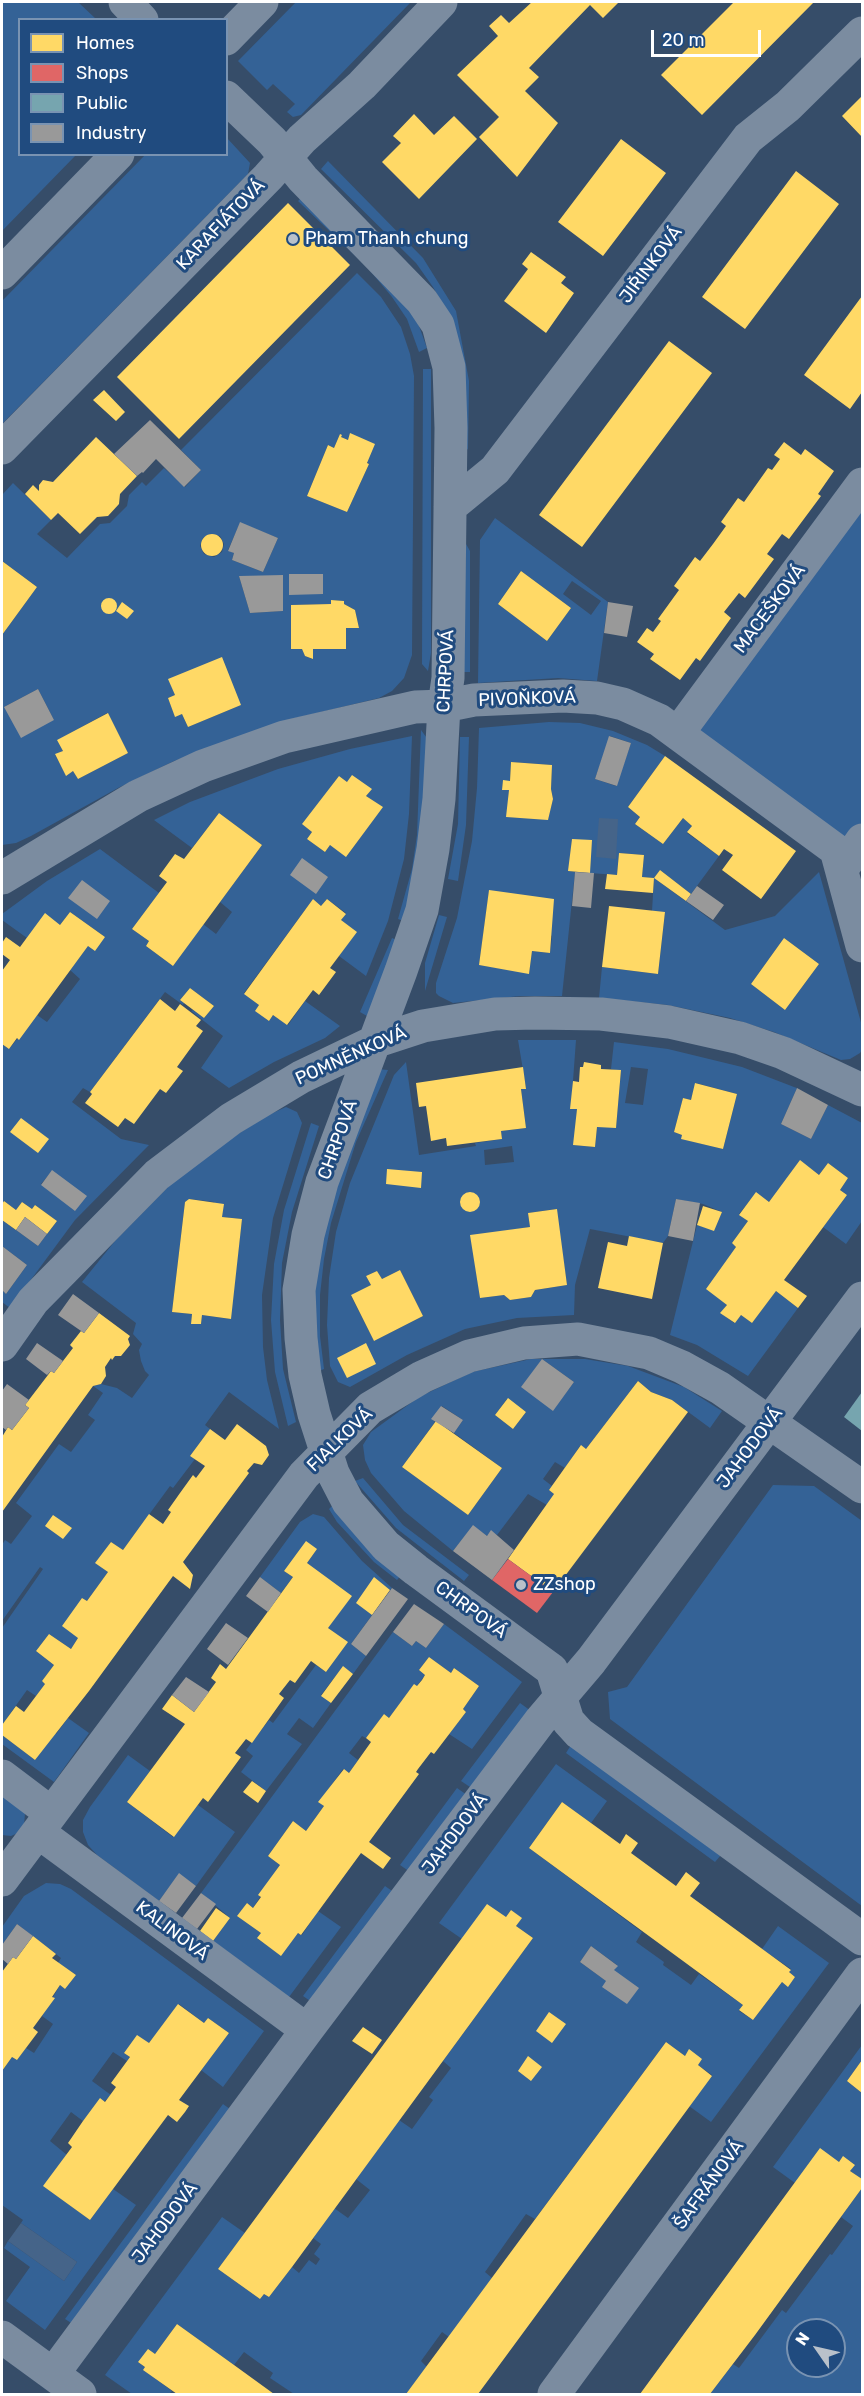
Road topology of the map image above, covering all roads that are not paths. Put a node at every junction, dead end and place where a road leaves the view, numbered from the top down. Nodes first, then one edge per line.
1 (125, 2) edge
2 (262, 2) edge
3 (441, 2) edge
4 (140, 18) edge
5 (862, 33) edge
6 (228, 37) edge
7 (228, 100) edge
8 (116, 156) edge
9 (285, 158) junction
10 (2, 273) edge
11 (2, 448) edge
12 (862, 484) edge
13 (450, 507) junction
14 (444, 706) junction
15 (678, 733) junction
16 (862, 840) edge
17 (842, 869) junction
18 (2, 878) edge
19 (862, 946) edge
20 (374, 1042) junction
21 (862, 1090) edge
22 (862, 1298) edge
23 (2, 1345) edge
24 (770, 1421) junction
25 (326, 1452) junction
26 (862, 1487) edge
27 (561, 1696) junction
28 (2, 1776) edge
29 (44, 1822) junction
30 (5, 1868) edge
31 (862, 1939) edge
32 (862, 1974) edge
33 (307, 2030) junction
34 (2, 2337) edge
35 (53, 2374) junction
36 (80, 2394) edge
37 (554, 2394) edge

1 - 4 street
2 - 6 street
3 - 9 street, KARAFIÁTOVÁ
5 - 13 street, JIŘINKOVÁ
7 - 9 street, CHRPOVÁ
8 - 10 street
9 - 11 street, KARAFIÁTOVÁ
9 - 13 street, CHRPOVÁ
12 - 15 street, MACEŠKOVÁ
13 - 14 street, CHRPOVÁ
14 - 15 street, PIVOŇKOVÁ
14 - 18 street, PIVOŇKOVÁ
14 - 20 street, CHRPOVÁ
15 - 17 street, PIVOŇKOVÁ
16 - 17 street
17 - 19 street, PIVOŇKOVÁ
20 - 21 street, POMNĚNKOVÁ
20 - 23 street, POMNĚNKOVÁ
20 - 25 street, CHRPOVÁ
22 - 24 street, JAHODOVÁ
24 - 25 street, FIALKOVÁ
24 - 26 street, FIALKOVÁ
24 - 27 street, JAHODOVÁ
25 - 27 street, CHRPOVÁ
25 - 29 street, FIALKOVÁ
27 - 31 street, CHRPOVÁ
27 - 33 street, JAHODOVÁ
28 - 29 street, KALINOVÁ
29 - 30 street, FIALKOVÁ
29 - 33 street, KALINOVÁ
32 - 37 street, ŠAFRÁNOVÁ
33 - 35 street, JAHODOVÁ
34 - 35 street
35 - 36 street

